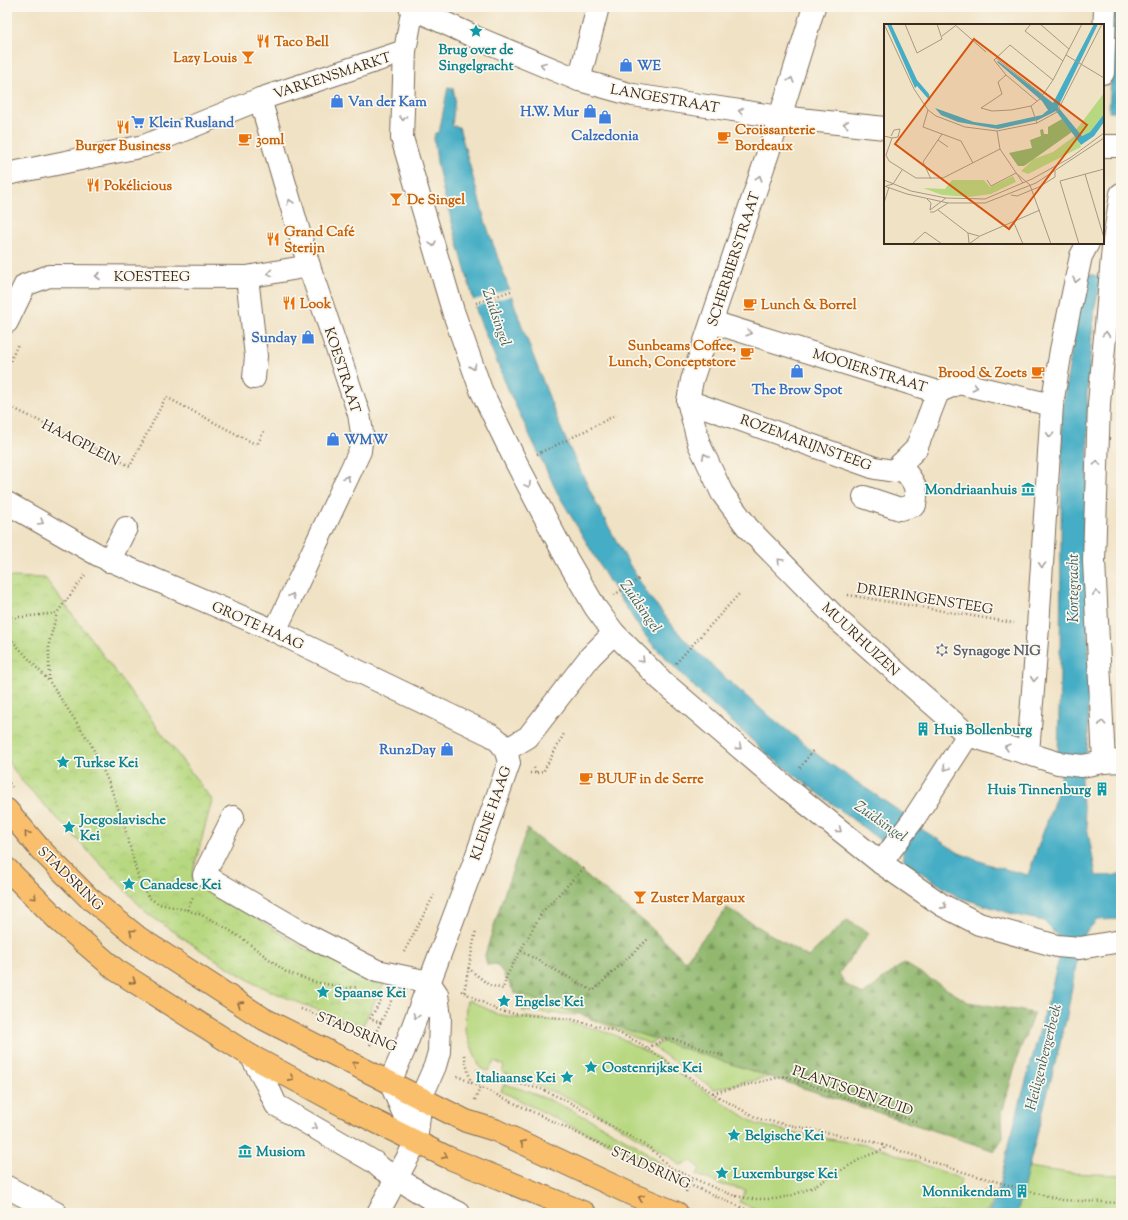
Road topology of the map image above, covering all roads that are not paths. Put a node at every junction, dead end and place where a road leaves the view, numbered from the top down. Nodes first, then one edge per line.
1 (412, 7) edge
2 (598, 7) edge
3 (814, 7) edge
4 (1105, 7) edge
5 (1104, 40) edge
6 (403, 49) junction
7 (579, 80) junction
8 (262, 95) junction
9 (780, 117) junction
10 (884, 128) edge
11 (1104, 146) edge
12 (1121, 146) edge
13 (7, 174) edge
14 (1121, 194) edge
15 (1088, 244) edge
16 (1095, 244) edge
17 (1117, 248) edge
18 (309, 266) junction
19 (247, 276) junction
20 (9, 307) edge
21 (712, 322) junction
22 (254, 378) dead end
23 (938, 392) junction
24 (688, 400) junction
25 (1052, 405) junction
26 (900, 465) junction
27 (864, 497) dead end
28 (7, 503) edge
29 (126, 528) dead end
30 (99, 563) junction
31 (275, 631) junction
32 (614, 633) junction
33 (968, 735) junction
34 (512, 746) junction
35 (1028, 753) junction
36 (1112, 762) edge
37 (11, 801) edge
38 (233, 817) dead end
39 (881, 863) junction
40 (7, 869) edge
41 (1121, 941) edge
42 (429, 982) junction
43 (251, 1056) junction
44 (390, 1082) junction
45 (421, 1098) junction
46 (416, 1142) junction
47 (397, 1178) junction
48 (7, 1187) edge
49 (56, 1213) edge
50 (378, 1213) edge
51 (459, 1213) edge
52 (585, 1213) edge
53 (677, 1213) edge

1 - 6 street
7 -> 1 street, LANGESTRAAT
2 - 7 street
9 -> 3 street, SCHERBIERSTRAAT
4 - 5 street
6 - 8 street, VARKENSMARKT
6 -> 32 street
9 -> 7 street, LANGESTRAAT
8 - 13 street, VARKENSMARKT
18 -> 8 street, KOESTRAAT
10 -> 9 street, LANGESTRAAT
21 -> 9 street, SCHERBIERSTRAAT
11 - 12 street
14 - 17 street
15 -> 25 street
16 - 17 street
36 -> 17 street
18 -> 19 street, KOESTEEG
31 -> 18 street, KOESTRAAT
19 -> 20 street, KOESTEEG
19 - 22 street
21 -> 23 street, MOOIERSTRAAT
21 - 24 street, SCHERBIERSTRAAT
23 -> 25 street, MOOIERSTRAAT
23 - 26 street
24 - 26 street, ROZEMARIJNSTEEG
33 -> 24 street, MUURHUIZEN
25 -> 35 street
26 - 27 street
28 -> 30 street, GROTE HAAG
29 - 30 street
30 - 31 street, GROTE HAAG
31 - 34 street, GROTE HAAG
32 - 34 street
32 -> 39 street
35 -> 33 street, MUURHUIZEN
33 -> 39 street
34 - 42 street, KLEINE HAAG
35 - 36 street, MUURHUIZEN
44 -> 37 main road, STADSRING
38 - 42 street
39 -> 41 street
40 -> 43 main road
42 -> 44 street, KLEINE HAAG
42 - 45 street
43 -> 46 main road
43 -> 47 street
44 - 45 main road, STADSRING
44 - 46 street
45 - 46 street
53 -> 45 main road, STADSRING
46 - 47 street
46 -> 52 main road
47 - 50 street
47 - 51 street
48 - 49 street

